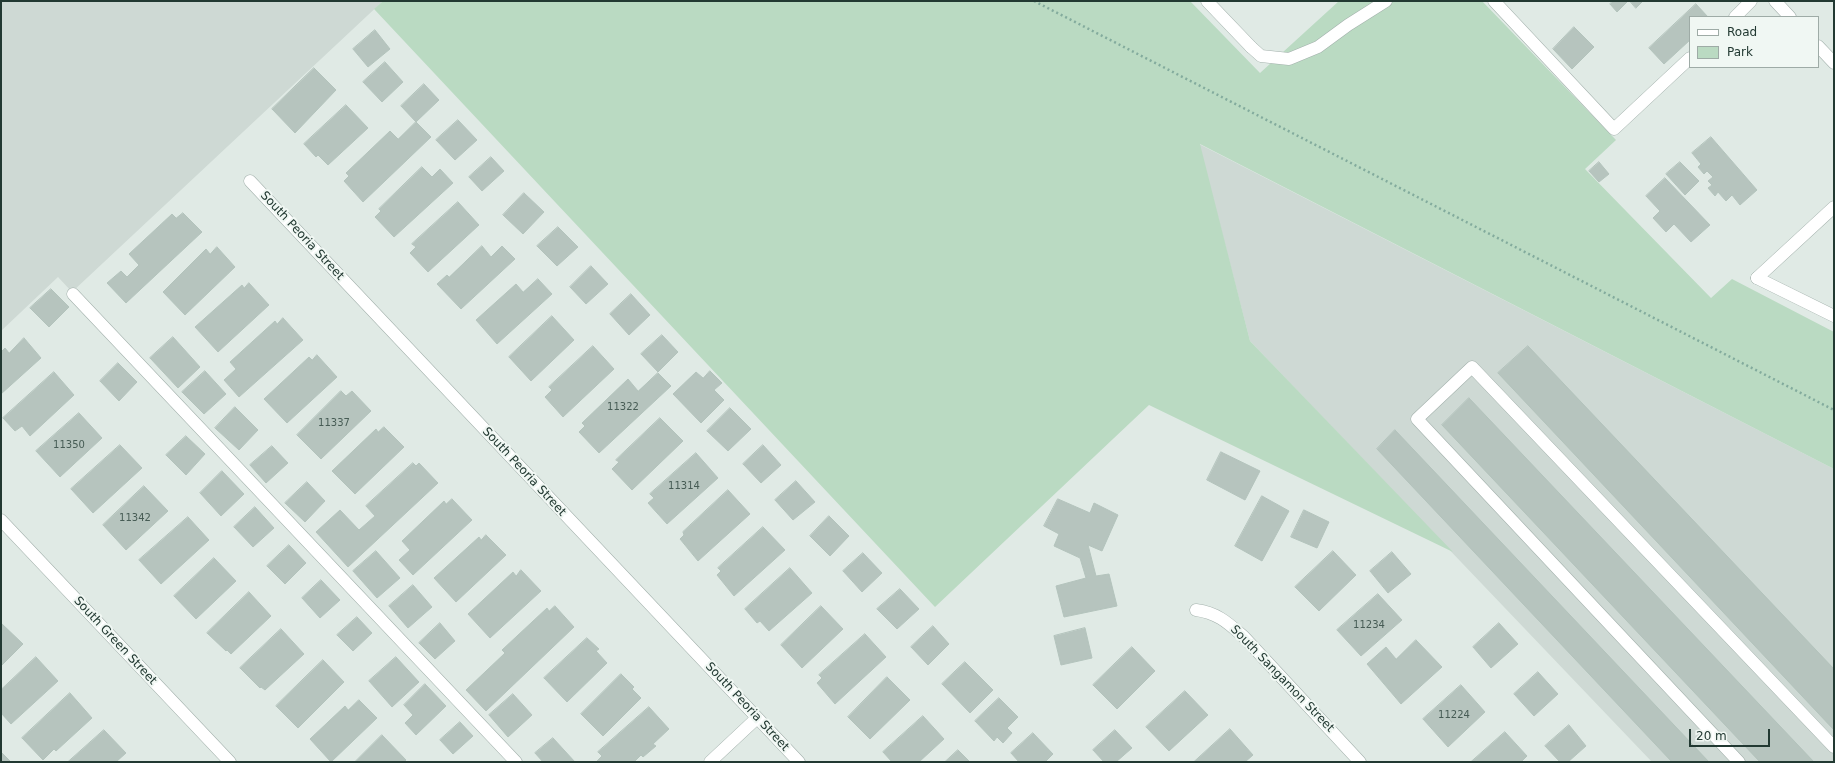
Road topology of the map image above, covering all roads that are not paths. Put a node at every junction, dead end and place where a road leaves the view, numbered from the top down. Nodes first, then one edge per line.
1 (1207, 1) edge
2 (1386, 1) edge
3 (1494, 1) edge
4 (1752, 1) edge
5 (1775, 1) edge
6 (1735, 16) edge
7 (1789, 16) edge
8 (1819, 47) edge
9 (1689, 59) edge
10 (1834, 63) edge
11 (250, 182) dead end
12 (1834, 206) edge
13 (74, 294) dead end
14 (1834, 316) edge
15 (1, 520) edge
16 (1196, 610) dead end
17 (757, 718) junction
18 (1834, 748) edge
19 (230, 762) edge
20 (516, 762) edge
21 (710, 762) edge
22 (799, 762) edge
23 (1360, 762) edge
24 (1739, 762) edge

1 - 2 street
3 - 9 street
4 - 6 street
5 - 7 street
8 - 10 street
11 - 17 street, South Peoria Street
12 - 14 street
13 - 20 street
15 - 19 street, South Green Street
16 - 23 street, South Sangamon Street
17 - 21 street
17 - 22 street, South Peoria Street
18 - 24 street

